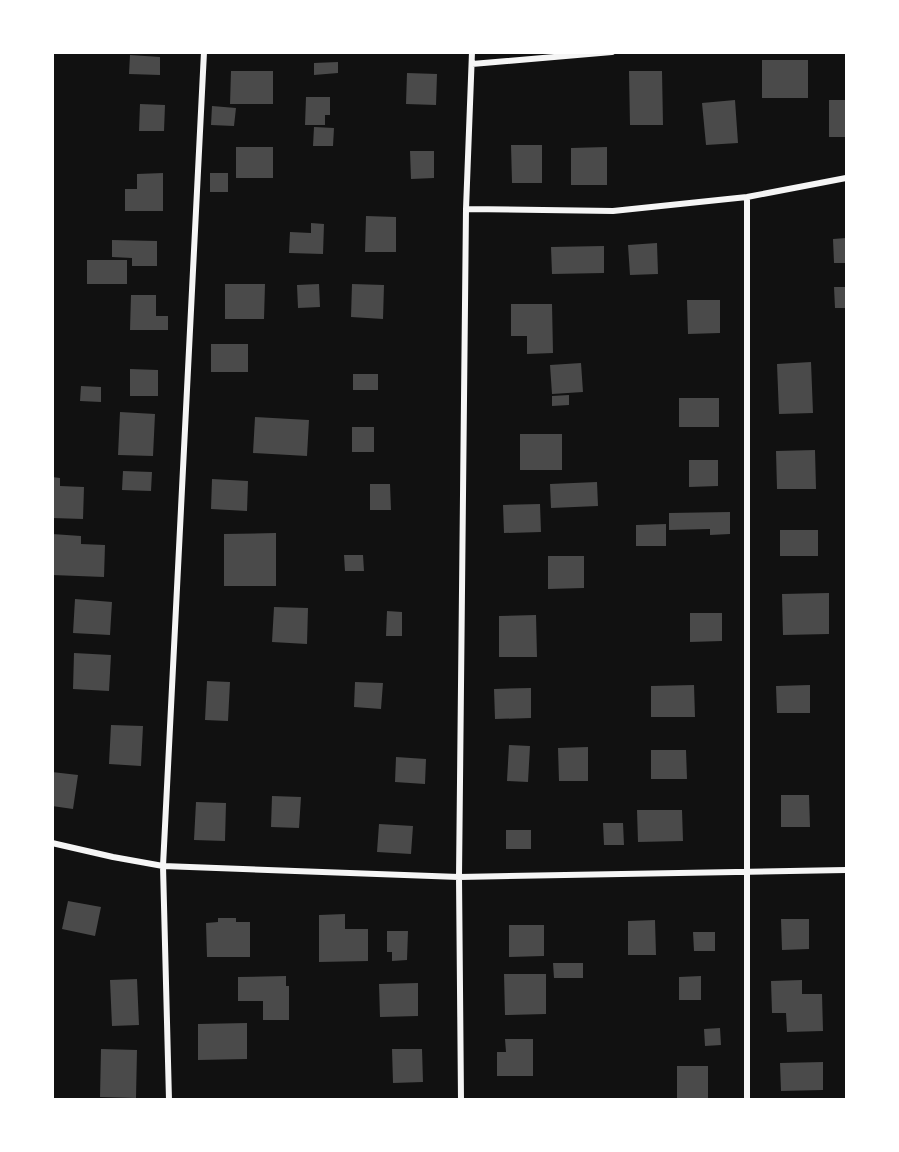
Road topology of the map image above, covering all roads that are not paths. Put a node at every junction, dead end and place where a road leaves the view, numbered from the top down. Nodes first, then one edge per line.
1 (204, 52) edge
2 (472, 52) edge
3 (612, 52) edge
4 (472, 64) junction
5 (846, 178) edge
6 (747, 197) junction
7 (466, 209) junction
8 (52, 843) edge
9 (163, 866) junction
10 (846, 870) edge
11 (746, 872) junction
12 (459, 877) junction
13 (169, 1100) edge
14 (461, 1100) edge
15 (747, 1100) edge

1 - 9 street
2 - 4 street
3 - 4 street
4 - 7 street
5 - 6 street
6 - 7 street
6 - 11 street
7 - 12 street
8 - 9 street
9 - 12 street
9 - 13 street
10 - 11 street
11 - 12 street
11 - 15 street
12 - 14 street

